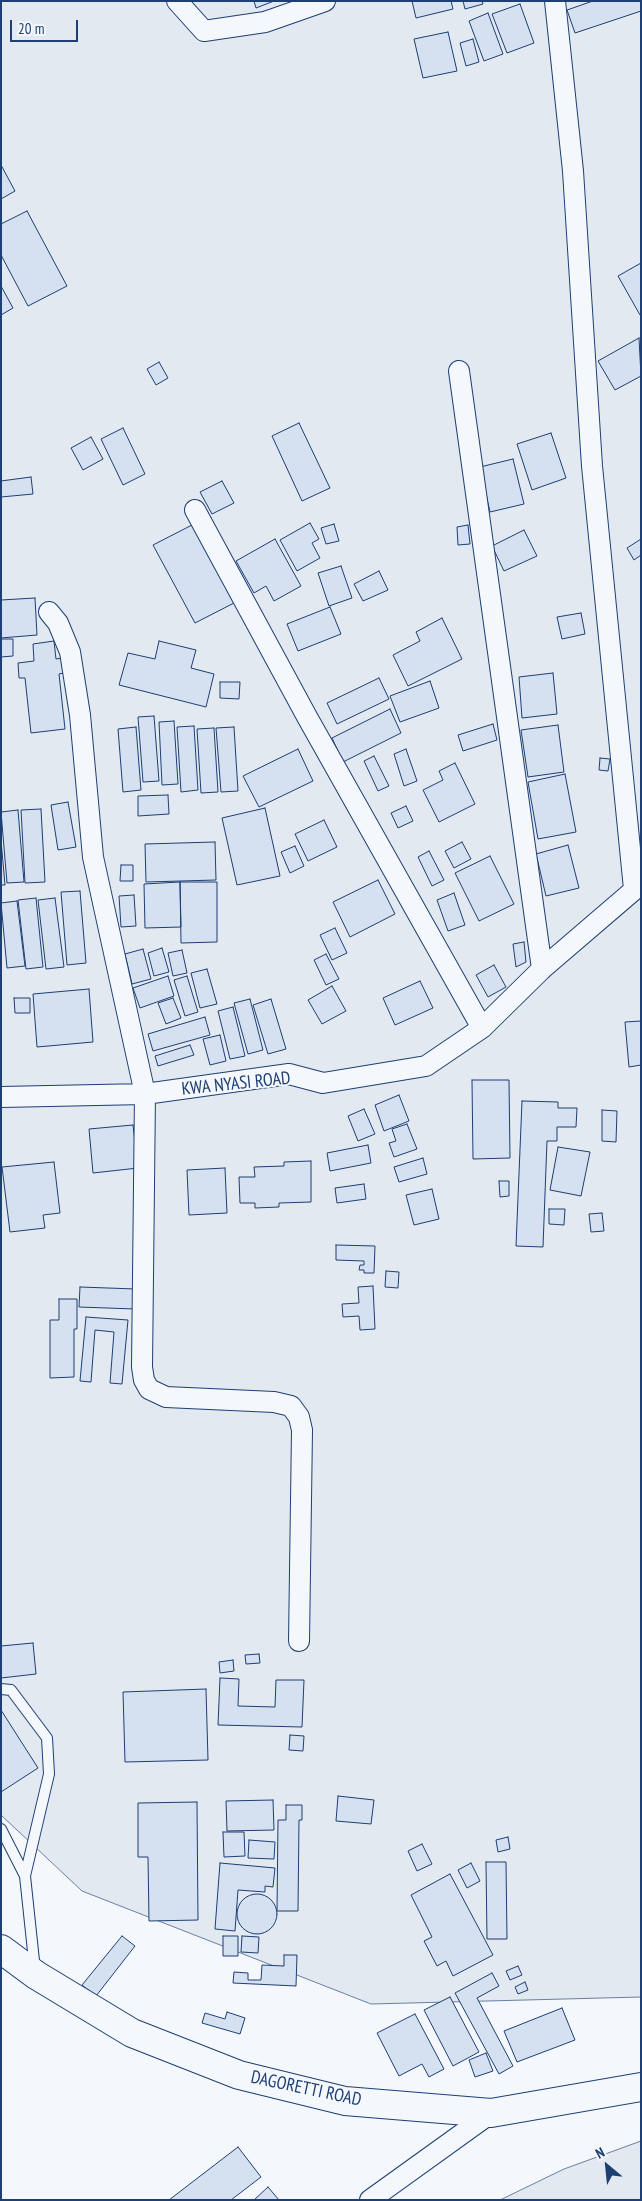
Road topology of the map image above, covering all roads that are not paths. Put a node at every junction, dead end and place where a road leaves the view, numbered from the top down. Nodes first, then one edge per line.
1 (177, 1) edge
2 (324, 1) edge
3 (555, 1) edge
4 (459, 371) dead end
5 (195, 510) dead end
6 (49, 612) dead end
7 (638, 887) edge
8 (542, 970) junction
9 (482, 1028) junction
10 (145, 1094) junction
11 (1, 1098) edge
12 (299, 1641) dead end
13 (1, 1689) edge
14 (1, 1829) edge
15 (25, 1876) junction
16 (1, 1949) edge
17 (36, 1975) junction
18 (641, 2087) edge
19 (491, 2113) junction
20 (370, 2200) edge

1 - 2 street
3 - 7 street
4 - 8 street
5 - 9 street
6 - 10 street
7 - 8 street, KWA NYASI ROAD
8 - 9 street, KWA NYASI ROAD
9 - 10 street, KWA NYASI ROAD
10 - 11 street, KWA NYASI ROAD
10 - 12 street
13 - 15 lane
14 - 15 lane
15 - 17 lane
16 - 17 main road, DAGORETTI ROAD
17 - 19 main road, DAGORETTI ROAD
18 - 19 main road, DAGORETTI ROAD
19 - 20 street

